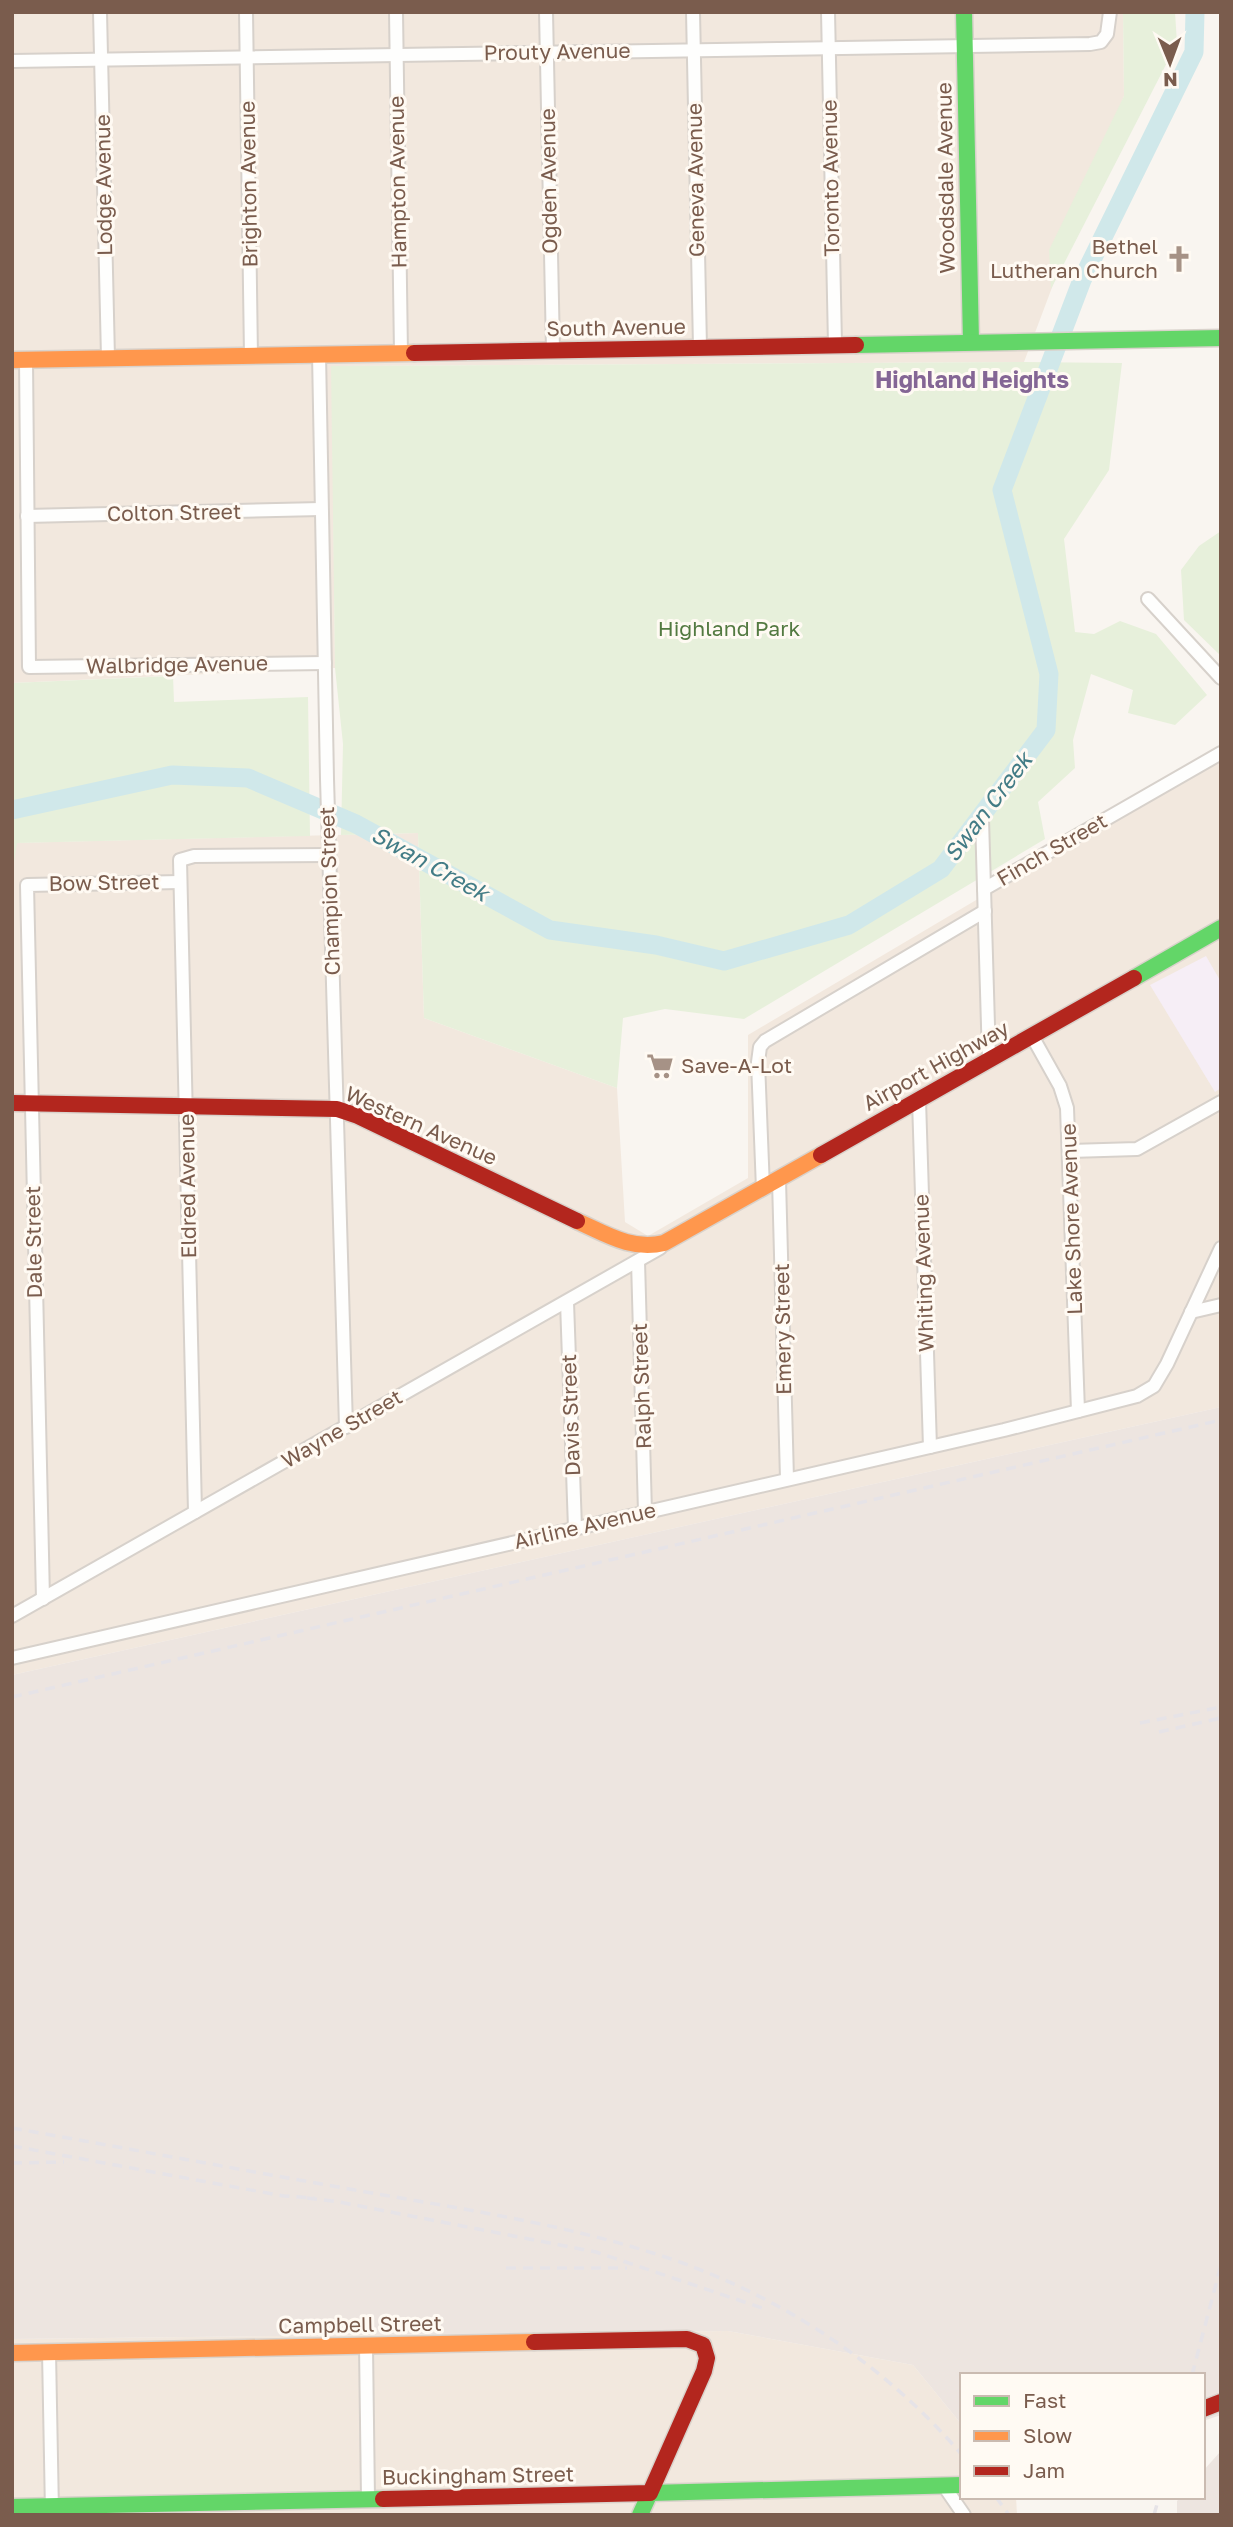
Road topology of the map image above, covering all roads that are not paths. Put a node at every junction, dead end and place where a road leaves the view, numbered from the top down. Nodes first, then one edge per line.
1 (100, 12) edge
2 (246, 12) edge
3 (396, 12) edge
4 (546, 12) edge
5 (693, 12) edge
6 (828, 12) edge
7 (964, 12) edge
8 (1110, 12) edge
9 (964, 45) junction
10 (829, 47) junction
11 (693, 50) junction
12 (547, 52) junction
13 (396, 54) junction
14 (247, 57) junction
15 (101, 60) junction
16 (12, 61) edge
17 (1221, 338) edge
18 (971, 342) junction
19 (835, 344) junction
20 (700, 347) junction
21 (553, 350) junction
22 (401, 353) junction
23 (319, 354) junction
24 (251, 356) junction
25 (108, 358) junction
26 (19, 360) edge
27 (321, 509) junction
28 (27, 516) junction
29 (1147, 599) dead end
30 (325, 663) junction
31 (1221, 678) edge
32 (1221, 753) edge
33 (982, 819) dead end
34 (330, 855) junction
35 (180, 860) joint
36 (180, 881) junction
37 (27, 885) joint
38 (984, 889) junction
39 (985, 911) junction
40 (1221, 928) edge
41 (1031, 1036) junction
42 (989, 1060) junction
43 (919, 1100) junction
44 (1221, 1102) edge
45 (12, 1103) edge
46 (31, 1103) junction
47 (186, 1105) junction
48 (337, 1109) junction
49 (1070, 1151) junction
50 (779, 1180) junction
51 (763, 1189) junction
52 (672, 1240) junction
53 (1221, 1248) edge
54 (638, 1261) junction
55 (567, 1301) junction
56 (1221, 1305) edge
57 (1191, 1312) junction
58 (1079, 1411) junction
59 (346, 1427) junction
60 (930, 1447) junction
61 (787, 1479) junction
62 (195, 1512) junction
63 (645, 1512) junction
64 (575, 1528) junction
65 (43, 1599) junction
66 (12, 1616) edge
67 (12, 1658) edge
68 (366, 2346) junction
69 (49, 2352) junction
70 (12, 2353) edge
71 (960, 2485) edge
72 (944, 2486) junction
73 (650, 2493) junction
74 (368, 2499) junction
75 (12, 2507) edge
76 (52, 2510) edge
77 (640, 2515) edge
78 (964, 2515) edge

1 - 15 street, Lodge Avenue
2 - 14 street, Brighton Avenue
3 - 13 street, Hampton Avenue
4 - 12 street, Ogden Avenue
5 - 11 street, Geneva Avenue
6 - 10 street, Toronto Avenue
7 - 9 street, Woodsdale Avenue
8 - 9 street, Prouty Avenue
9 - 10 street, Prouty Avenue
9 - 18 street, Woodsdale Avenue
10 - 11 street, Prouty Avenue
10 - 19 street, Toronto Avenue
11 - 12 street, Prouty Avenue
11 - 20 street, Geneva Avenue
12 - 13 street, Prouty Avenue
12 - 21 street, Ogden Avenue
13 - 14 street, Prouty Avenue
13 - 22 street, Hampton Avenue
14 - 15 street, Prouty Avenue
14 - 24 street, Brighton Avenue
15 - 16 street, Prouty Avenue
15 - 25 street, Lodge Avenue
17 - 18 street, South Avenue
18 - 19 street, South Avenue
19 - 20 street, South Avenue
20 - 21 street, South Avenue
21 - 22 street, South Avenue
22 - 23 street, South Avenue
23 - 24 street, South Avenue
23 - 27 street, Champion Street
24 - 25 street, South Avenue
25 - 26 street, South Avenue
26 - 28 street
27 - 28 street, Colton Street
27 - 30 street, Champion Street
28 - 30 street, Walbridge Avenue
29 - 31 street
30 - 34 street, Champion Street
32 - 38 street, Finch Street
33 - 38 street
34 - 35 street, Bow Street
34 - 48 street, Champion Street
35 - 36 street, Eldred Avenue
36 - 37 street, Bow Street
36 - 47 street, Eldred Avenue
37 - 46 street, Dale Street
38 - 39 street, Finch Street
39 - 42 street
39 - 51 street, Finch Street
40 - 41 street, Airport Highway
41 - 42 street, Airport Highway
41 - 49 street, Lake Shore Avenue
42 - 43 street, Airport Highway
43 - 50 street, Airport Highway
43 - 60 street, Whiting Avenue
44 - 49 street
45 - 46 street, Western Avenue
46 - 47 street, Western Avenue
46 - 65 street, Dale Street
47 - 48 street, Western Avenue
47 - 62 street, Eldred Avenue
48 - 52 street, Western Avenue
48 - 59 street, Champion Street
49 - 58 street, Lake Shore Avenue
50 - 51 street, Airport Highway
50 - 61 street, Emery Street
51 - 52 street, Airport Highway
52 - 54 street, Wayne Street
53 - 57 street
54 - 55 street, Wayne Street
54 - 63 street, Ralph Street
55 - 59 street, Wayne Street
55 - 64 street, Davis Street
56 - 57 street
57 - 58 street, Airline Avenue
58 - 60 street, Airline Avenue
59 - 62 street, Wayne Street
60 - 61 street, Airline Avenue
61 - 63 street, Airline Avenue
62 - 65 street, Wayne Street
63 - 64 street, Airline Avenue
64 - 67 street, Airline Avenue
65 - 66 street, Wayne Street
68 - 69 street, Campbell Street
68 - 73 street, Campbell Street
68 - 74 street
69 - 70 street, Campbell Street
69 - 76 street
71 - 72 street, Buckingham Street
72 - 73 street, Buckingham Street
72 - 78 street
73 - 74 street, Buckingham Street
73 - 77 street
74 - 76 street, Buckingham Street
75 - 76 street, Buckingham Street

